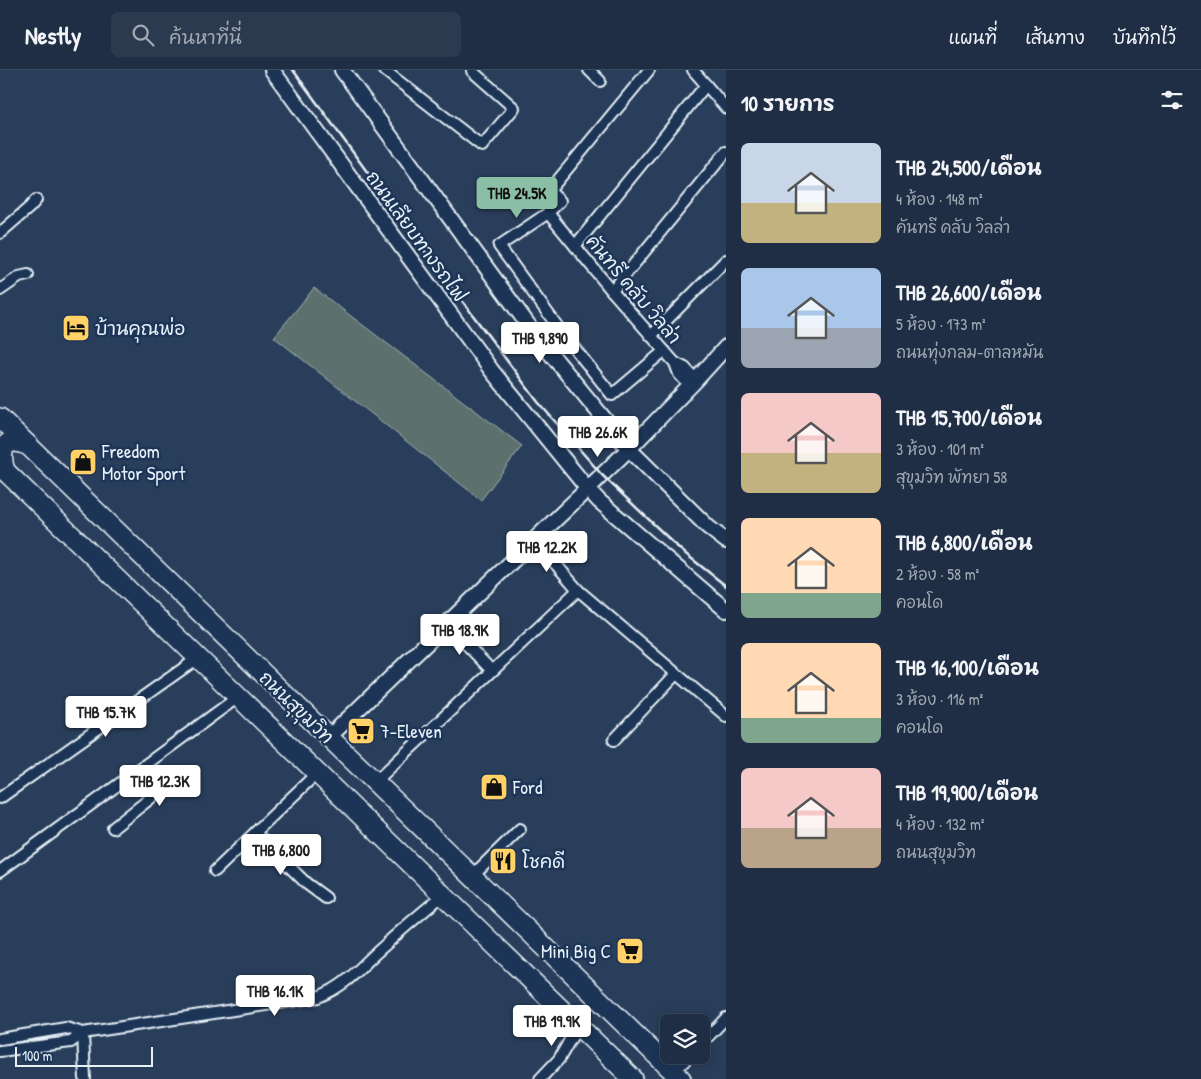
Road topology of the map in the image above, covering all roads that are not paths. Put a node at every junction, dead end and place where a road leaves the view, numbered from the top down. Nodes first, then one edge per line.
1 (272, 70) edge
2 (342, 70) edge
3 (384, 70) edge
4 (589, 70) edge
5 (649, 70) edge
6 (693, 70) edge
7 (472, 71) edge
8 (600, 81) dead end
9 (706, 85) junction
10 (726, 108) edge
11 (726, 152) edge
12 (36, 200) dead end
13 (548, 213) junction
14 (0, 233) edge
15 (575, 246) junction
16 (726, 260) edge
17 (28, 274) dead end
18 (0, 290) edge
19 (612, 291) junction
20 (651, 336) junction
21 (726, 347) edge
22 (664, 351) junction
23 (693, 383) junction
24 (0, 418) edge
25 (28, 445) junction
26 (629, 449) junction
27 (3, 468) edge
28 (587, 488) junction
29 (534, 539) junction
30 (726, 541) edge
31 (578, 590) junction
32 (726, 610) edge
33 (446, 623) junction
34 (198, 658) junction
35 (492, 671) junction
36 (676, 674) junction
37 (238, 696) junction
38 (726, 716) edge
39 (329, 737) junction
40 (614, 740) dead end
41 (134, 773) junction
42 (317, 774) junction
43 (375, 782) junction
44 (0, 798) edge
45 (113, 828) dead end
46 (520, 829) dead end
47 (255, 833) junction
48 (0, 871) edge
49 (215, 871) dead end
50 (472, 876) junction
51 (442, 895) junction
52 (326, 898) dead end
53 (726, 1018) edge
54 (578, 1026) junction
55 (83, 1033) junction
56 (710, 1035) edge
57 (0, 1038) edge
58 (0, 1050) edge
59 (684, 1064) edge
60 (677, 1075) edge
61 (85, 1079) edge
62 (540, 1079) edge
63 (633, 1079) edge

1 - 28 street, ถนนเลียบทางรถไฟ
2 - 26 street, ถนนเลียบทางรถไฟ
3 - 7 street
4 - 8 street
5 - 13 street
6 - 9 street
9 - 10 street
9 - 15 street
11 - 19 street
12 - 14 street
13 - 15 street, คันทรี คลับ วิลล่า
13 - 22 street
15 - 19 street, คันทรี คลับ วิลล่า
16 - 20 street
17 - 18 street
19 - 20 street, คันทรี คลับ วิลล่า
20 - 22 street, คันทรี คลับ วิลล่า
21 - 23 street
22 - 23 street, คันทรี คลับ วิลล่า
23 - 26 street
24 - 25 highway, ถนนสุขุมวิท
25 - 27 highway
25 - 39 highway, ถนนสุขุมวิท
26 - 28 street
26 - 30 street
27 - 34 highway, ถนนสุขุมวิท
28 - 29 street
28 - 32 street, ถนนเลียบทางรถไฟ
29 - 31 street
29 - 33 street
31 - 35 street
31 - 36 street
33 - 35 street
33 - 39 street
34 - 37 highway, ถนนสุขุมวิท
34 - 44 street
35 - 43 street
36 - 38 street
36 - 40 street
37 - 41 street
37 - 42 highway, ถนนสุขุมวิท
39 - 43 highway, ถนนสุขุมวิท
41 - 45 street
41 - 48 street
42 - 47 street
42 - 51 highway, ถนนสุขุมวิท
43 - 50 highway, ถนนสุขุมวิท
46 - 50 street
47 - 49 street
47 - 52 street
50 - 60 highway, ถนนสุขุมวิท
51 - 54 highway, ถนนสุขุมวิท
51 - 55 street
53 - 56 street
54 - 62 street
54 - 63 highway, ถนนสุขุมวิท
55 - 57 street
55 - 58 street
55 - 61 street
59 - 60 street

